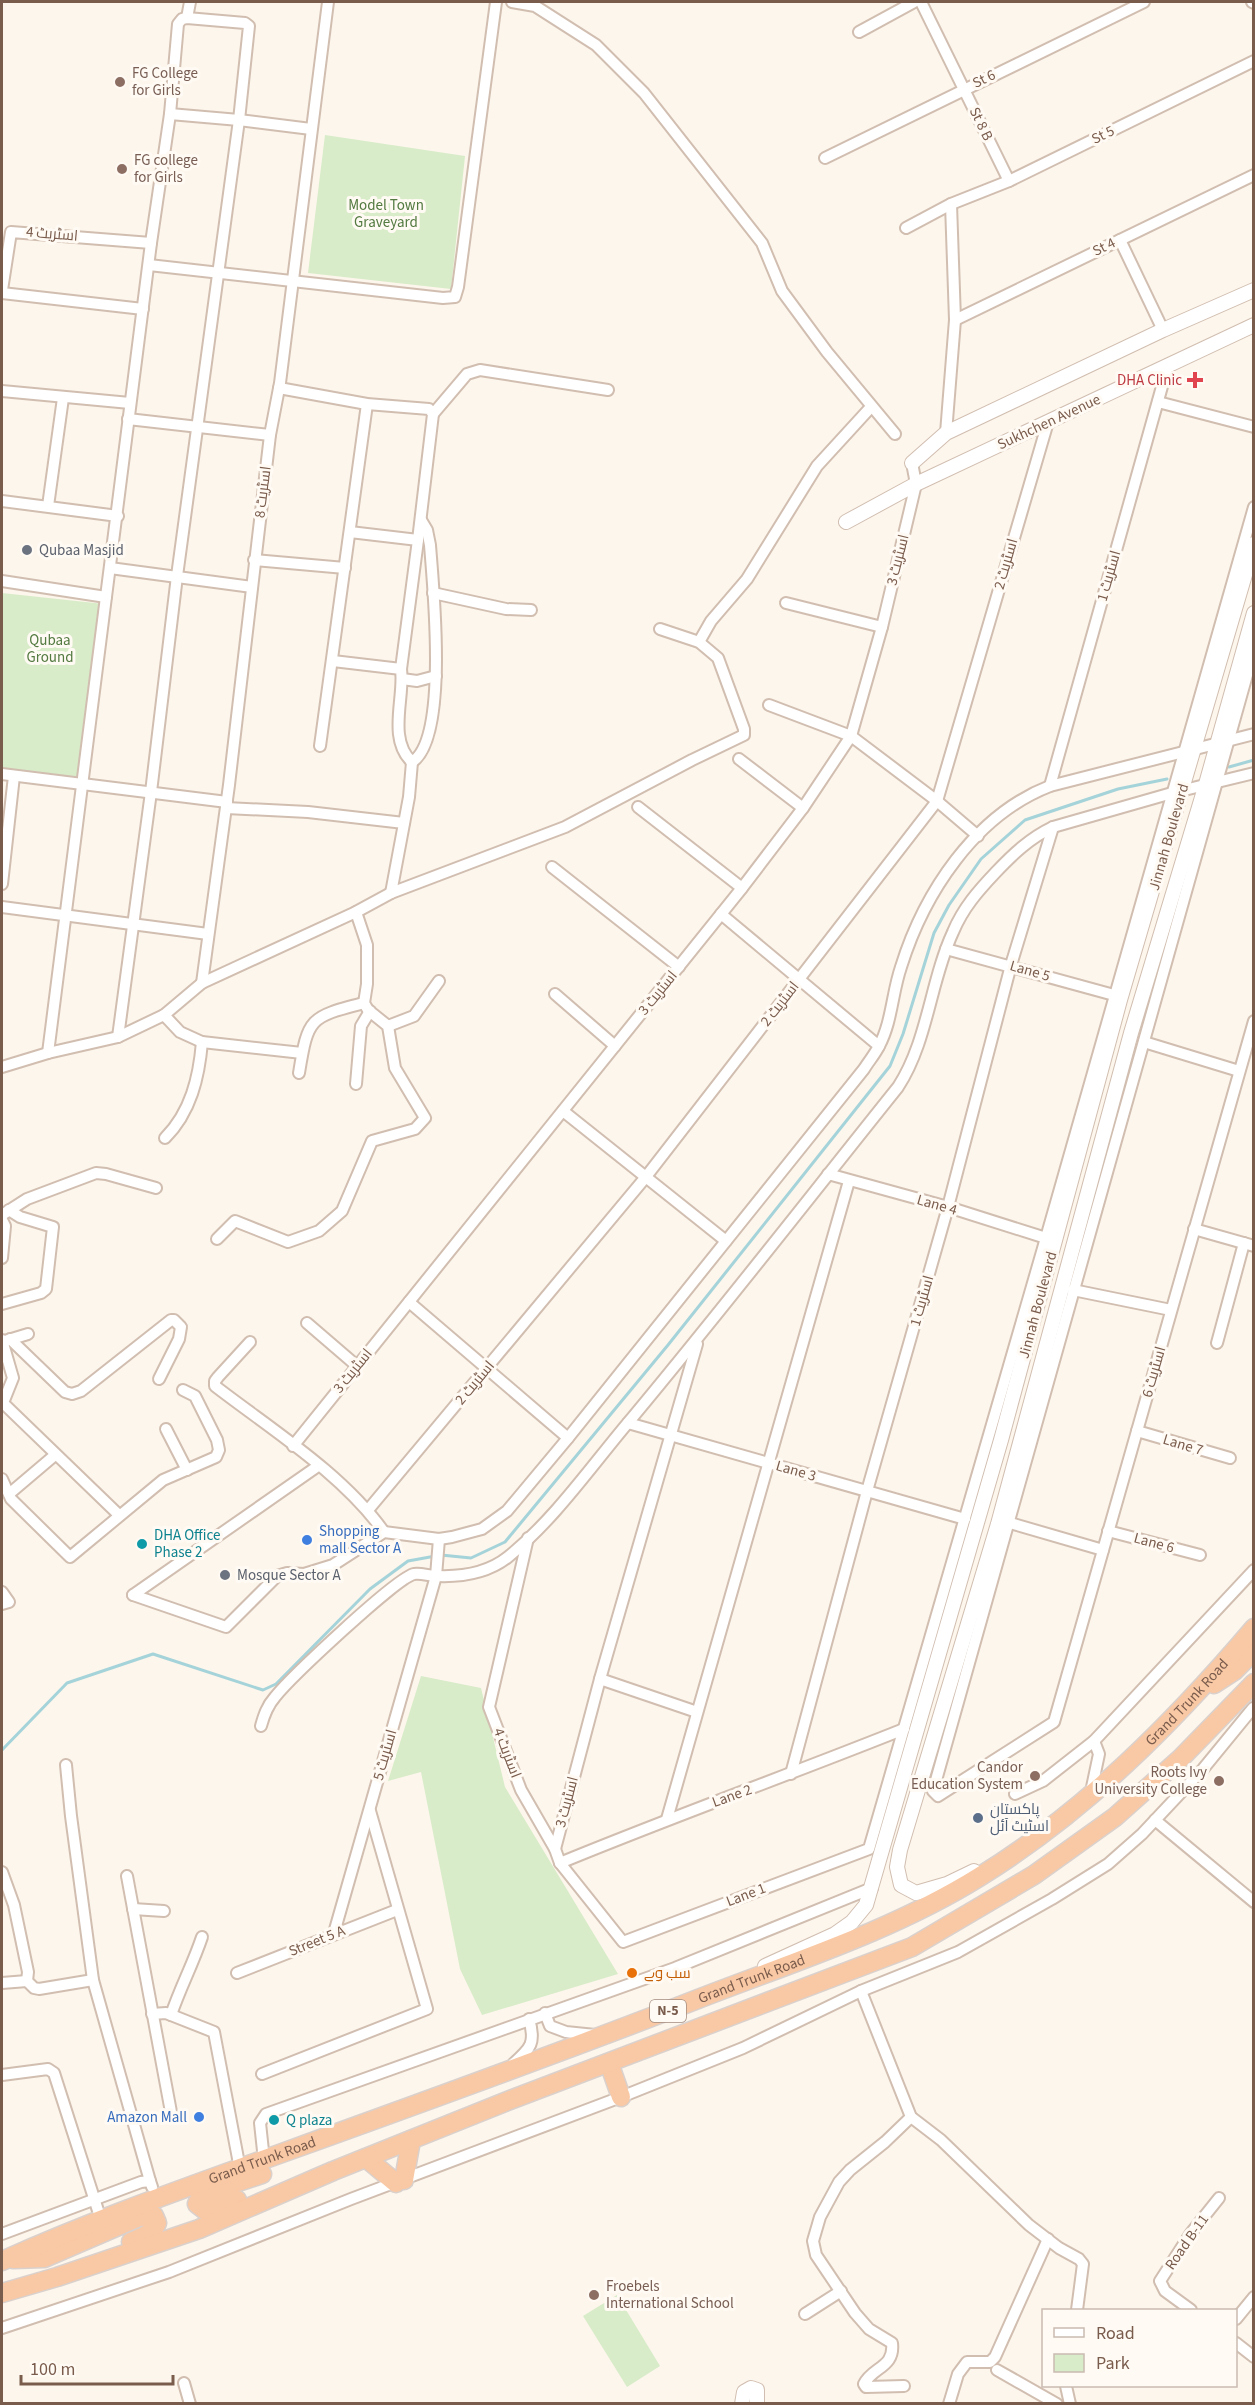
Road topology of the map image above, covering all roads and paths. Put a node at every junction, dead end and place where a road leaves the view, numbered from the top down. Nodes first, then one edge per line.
1 (190, 2) edge
2 (328, 2) edge
3 (496, 2) edge
4 (512, 2) edge
5 (914, 2) edge
6 (921, 2) edge
7 (1144, 2) edge
8 (187, 18) junction
9 (859, 32) dead end
10 (1250, 63) edge
11 (1254, 75) edge
12 (964, 89) junction
13 (170, 114) junction
14 (239, 120) junction
15 (311, 129) junction
16 (825, 158) dead end
17 (1254, 176) edge
18 (1009, 181) junction
19 (951, 204) junction
20 (906, 228) dead end
21 (1120, 240) junction
22 (151, 243) junction
23 (148, 266) junction
24 (218, 273) junction
25 (292, 281) junction
26 (1254, 290) edge
27 (2, 291) edge
28 (143, 309) junction
29 (955, 320) junction
30 (1254, 325) edge
31 (1163, 330) junction
32 (1168, 365) junction
33 (279, 388) junction
34 (608, 390) dead end
35 (2, 391) edge
36 (63, 398) junction
37 (1158, 402) junction
38 (130, 403) junction
39 (367, 404) junction
40 (871, 406) junction
41 (433, 414) junction
42 (128, 418) junction
43 (1048, 422) junction
44 (198, 427) junction
45 (1254, 427) edge
46 (946, 433) junction
47 (895, 434) dead end
48 (270, 435) junction
49 (912, 463) joint
50 (916, 484) junction
51 (2, 501) edge
52 (48, 506) junction
53 (1254, 507) edge
54 (118, 516) junction
55 (421, 520) junction
56 (846, 522) dead end
57 (350, 532) junction
58 (418, 540) junction
59 (1254, 544) edge
60 (254, 560) junction
61 (110, 568) junction
62 (345, 568) junction
63 (177, 576) junction
64 (2, 581) edge
65 (252, 587) junction
66 (433, 593) junction
67 (106, 597) junction
68 (786, 603) dead end
69 (531, 610) dead end
70 (1254, 613) edge
71 (882, 627) junction
72 (660, 629) dead end
73 (699, 642) junction
74 (1254, 650) edge
75 (333, 661) junction
76 (401, 674) junction
77 (436, 676) junction
78 (769, 705) dead end
79 (1254, 734) edge
80 (851, 736) junction
81 (1222, 743) junction
82 (320, 746) dead end
83 (1189, 751) junction
84 (739, 759) dead end
85 (412, 762) junction
86 (1254, 773) edge
87 (2, 774) edge
88 (14, 776) junction
89 (1211, 783) junction
90 (82, 784) junction
91 (1050, 786) junction
92 (1177, 791) junction
93 (151, 792) junction
94 (937, 801) junction
95 (226, 805) junction
96 (638, 807) dead end
97 (804, 808) junction
98 (404, 822) junction
99 (1053, 827) junction
100 (978, 836) junction
101 (552, 867) dead end
102 (2, 884) edge
103 (742, 888) junction
104 (391, 893) junction
105 (2, 907) edge
106 (356, 912) junction
107 (721, 914) junction
108 (66, 916) junction
109 (132, 924) junction
110 (208, 934) junction
111 (946, 949) junction
112 (1011, 965) junction
113 (679, 967) junction
114 (799, 979) junction
115 (439, 981) dead end
116 (202, 983) junction
117 (555, 994) dead end
118 (1114, 995) junction
119 (367, 1007) junction
120 (164, 1015) junction
121 (1254, 1021) edge
122 (388, 1026) junction
123 (118, 1037) junction
124 (202, 1042) junction
125 (1144, 1042) junction
126 (615, 1046) junction
127 (879, 1046) junction
128 (48, 1053) junction
129 (302, 1053) junction
130 (2, 1067) edge
131 (1239, 1071) junction
132 (299, 1073) dead end
133 (356, 1084) dead end
134 (1088, 1107) junction
135 (563, 1111) junction
136 (1116, 1114) junction
137 (165, 1138) dead end
138 (828, 1174) junction
139 (645, 1178) junction
140 (849, 1181) junction
141 (156, 1188) dead end
142 (948, 1207) junction
143 (5, 1212) edge
144 (2, 1220) edge
145 (1194, 1229) junction
146 (1046, 1238) junction
147 (217, 1239) dead end
148 (726, 1241) junction
149 (1249, 1245) edge
150 (2, 1257) edge
151 (1073, 1290) junction
152 (409, 1302) junction
153 (2, 1304) edge
154 (1171, 1310) junction
155 (307, 1323) dead end
156 (28, 1334) dead end
157 (698, 1338) junction
158 (5, 1340) edge
159 (250, 1342) dead end
160 (1217, 1343) dead end
161 (357, 1366) junction
162 (487, 1369) junction
163 (159, 1379) dead end
164 (183, 1390) dead end
165 (2, 1403) edge
166 (628, 1423) junction
167 (166, 1429) dead end
168 (1137, 1431) junction
169 (670, 1435) junction
170 (568, 1438) junction
171 (1001, 1440) junction
172 (293, 1446) junction
173 (1019, 1446) junction
174 (56, 1455) junction
175 (1230, 1458) dead end
176 (769, 1463) junction
177 (318, 1466) junction
178 (187, 1470) junction
179 (2, 1479) edge
180 (867, 1491) junction
181 (9, 1494) junction
182 (368, 1510) junction
183 (119, 1515) junction
184 (965, 1519) junction
185 (1010, 1523) junction
186 (1108, 1531) junction
187 (384, 1532) junction
188 (528, 1538) junction
189 (438, 1542) junction
190 (1103, 1550) junction
191 (1200, 1555) dead end
192 (1254, 1570) edge
193 (436, 1571) junction
194 (952, 1587) junction
195 (2, 1592) edge
196 (983, 1594) junction
197 (2, 1604) edge
198 (1254, 1628) edge
199 (1254, 1651) edge
200 (600, 1679) junction
201 (1249, 1695) edge
202 (1190, 1700) junction
203 (697, 1712) junction
204 (261, 1726) dead end
205 (904, 1729) junction
206 (1094, 1742) junction
207 (66, 1765) dead end
208 (791, 1774) junction
209 (917, 1792) junction
210 (1015, 1794) dead end
211 (897, 1797) junction
212 (1089, 1798) junction
213 (370, 1810) junction
214 (667, 1819) junction
215 (1155, 1820) junction
216 (1026, 1846) junction
217 (555, 1849) junction
218 (560, 1863) junction
219 (2, 1872) edge
220 (127, 1876) dead end
221 (872, 1888) junction
222 (1254, 1902) edge
223 (133, 1909) junction
224 (397, 1910) junction
225 (164, 1911) dead end
226 (334, 1934) junction
227 (202, 1936) dead end
228 (623, 1942) joint
229 (237, 1973) dead end
230 (93, 1980) junction
231 (27, 1981) junction
232 (2, 1983) edge
233 (724, 1989) junction
234 (861, 1991) junction
235 (545, 2013) junction
236 (152, 2014) junction
237 (171, 2015) junction
238 (530, 2019) junction
239 (604, 2035) junction
240 (609, 2063) junction
241 (504, 2072) junction
242 (262, 2074) dead end
243 (2, 2075) edge
244 (621, 2097) junction
245 (171, 2112) dead end
246 (911, 2117) junction
247 (336, 2134) junction
248 (411, 2140) junction
249 (366, 2158) junction
250 (264, 2160) junction
251 (240, 2169) junction
252 (333, 2171) junction
253 (150, 2181) junction
254 (400, 2181) junction
255 (1219, 2198) dead end
256 (94, 2199) junction
257 (157, 2199) junction
258 (100, 2220) junction
259 (2, 2234) edge
260 (1048, 2239) junction
261 (4, 2260) edge
262 (7, 2291) edge
263 (841, 2291) junction
264 (1254, 2296) edge
265 (1077, 2309) edge
266 (1190, 2309) edge
267 (805, 2314) dead end
268 (1237, 2318) edge
269 (2, 2328) edge
270 (1237, 2344) edge
271 (1254, 2357) edge
272 (997, 2370) dead end
273 (184, 2383) dead end
274 (904, 2386) dead end
275 (1066, 2387) edge
276 (190, 2403) edge
277 (742, 2403) edge
278 (758, 2403) edge
279 (949, 2403) edge
280 (1057, 2403) edge
281 (1070, 2403) edge

1 - 8 street
2 - 15 street, اسٹریٹ 8
3 - 25 street
4 - 40 street
5 - 9 street
6 - 12 street, St 8 B
7 - 12 street, St 6
8 - 13 street
8 - 14 street
10 - 11 street
10 - 18 street, St 5
12 - 16 street, St 6
12 - 18 street, St 8 B
13 - 14 street
13 - 22 street
14 - 15 street
14 - 24 street
15 - 25 street, اسٹریٹ 8
17 - 21 street, St 4
18 - 19 street, St 5
19 - 20 street, St 5
19 - 29 street
21 - 29 street, St 4
21 - 31 street
22 - 23 street
22 - 27 street, اسٹریٹ 4
23 - 24 street
23 - 28 street
24 - 25 street
24 - 44 street
25 - 33 street, اسٹریٹ 8
26 - 31 street
27 - 28 street
28 - 38 street
29 - 46 street
30 - 32 street, Sukhchen Avenue
31 - 46 street
32 - 37 street, اسٹریٹ 1
32 - 43 street, Sukhchen Avenue
33 - 39 street
33 - 48 street, اسٹریٹ 8
34 - 41 street
35 - 36 street
36 - 38 street
36 - 52 street
37 - 45 street
37 - 91 street, اسٹریٹ 1
38 - 42 street
39 - 41 street
39 - 57 street
40 - 47 street
40 - 73 street
41 - 55 street
42 - 44 street
42 - 54 street
43 - 50 street, Sukhchen Avenue
43 - 94 street, اسٹریٹ 2
44 - 48 street
44 - 63 street
46 - 49 street
48 - 60 street, اسٹریٹ 8
49 - 50 street
50 - 56 street, Sukhchen Avenue
50 - 71 street, اسٹریٹ 3
51 - 52 street
52 - 54 street
53 - 83 street
54 - 61 street
55 - 58 street
55 - 66 street
57 - 58 street
57 - 62 street
58 - 76 street
59 - 83 street, Jinnah Boulevard
60 - 62 street
60 - 65 street, اسٹریٹ 8
61 - 63 street
61 - 67 street
62 - 75 street
63 - 65 street
63 - 93 street
64 - 67 street
65 - 95 street, اسٹریٹ 8
66 - 69 street
66 - 77 street
67 - 90 street
68 - 71 street
70 - 81 street, Jinnah Boulevard
71 - 80 street, اسٹریٹ 3
72 - 73 street
73 - 104 street
74 - 81 street
75 - 76 street
75 - 82 street
76 - 77 street
76 - 85 street
77 - 85 street
78 - 80 street
79 - 81 street
80 - 94 street
80 - 97 street, اسٹریٹ 3
81 - 83 street
81 - 89 street, Jinnah Boulevard
83 - 91 street
83 - 92 street, Jinnah Boulevard
84 - 97 street
85 - 98 street
86 - 89 street
87 - 88 street
88 - 90 street
88 - 102 street
89 - 92 street
89 - 125 street
89 - 136 street, Jinnah Boulevard
90 - 93 street
90 - 108 street
91 - 100 street
92 - 99 street
92 - 118 street
92 - 134 street, Jinnah Boulevard
93 - 95 street
93 - 109 street
94 - 100 street
94 - 114 street, اسٹریٹ 2
95 - 98 street
95 - 110 street, اسٹریٹ 8
96 - 103 street
97 - 103 street, اسٹریٹ 3
98 - 104 street
99 - 111 street
99 - 112 street, اسٹریٹ 1
100 - 127 street
101 - 113 street
103 - 107 street, اسٹریٹ 3
104 - 106 street
105 - 108 street
106 - 116 street
106 - 119 street
107 - 113 street, اسٹریٹ 3
107 - 114 street
108 - 109 street
108 - 128 street
109 - 110 street
109 - 123 street
110 - 116 street, اسٹریٹ 8
111 - 112 street, Lane 5
111 - 138 street
112 - 118 street, Lane 5
112 - 142 street, اسٹریٹ 1
113 - 126 street, اسٹریٹ 3
114 - 127 street
114 - 139 street, اسٹریٹ 2
115 - 122 street
116 - 120 street
117 - 126 street
118 - 134 street
119 - 122 street
119 - 129 street
119 - 133 street
120 - 123 street
120 - 124 street
121 - 131 street, اسٹریٹ 6
122 - 147 street
123 - 128 street
124 - 129 street
124 - 137 street
125 - 131 street
125 - 136 street
126 - 135 street, اسٹریٹ 3
127 - 148 street
128 - 130 street
129 - 132 street
131 - 145 street, اسٹریٹ 6
134 - 146 street
134 - 171 street, Jinnah Boulevard
135 - 139 street
135 - 152 street, اسٹریٹ 3
136 - 151 street
136 - 173 street, Jinnah Boulevard
138 - 140 street, Lane 4
138 - 157 street
139 - 148 street
139 - 162 street, اسٹریٹ 2
140 - 142 street, Lane 4
140 - 176 street
141 - 143 street
142 - 146 street, Lane 4
142 - 180 street, اسٹریٹ 1
143 - 153 street
144 - 150 street
145 - 149 street
145 - 154 street, اسٹریٹ 6
146 - 184 street
148 - 170 street
149 - 160 street
151 - 154 street
151 - 185 street
152 - 161 street, اسٹریٹ 3
152 - 162 street
154 - 168 street, اسٹریٹ 6
155 - 161 street
156 - 158 street
157 - 166 street
157 - 169 street, اسٹریٹ 3
158 - 163 street
158 - 165 street
159 - 172 street
161 - 172 street, اسٹریٹ 3
162 - 170 street
162 - 182 street, اسٹریٹ 2
164 - 178 street
165 - 174 street
166 - 169 street, Lane 3
166 - 188 street
167 - 178 street
168 - 175 street, Lane 7
168 - 186 street, اسٹریٹ 6
169 - 176 street, Lane 3
169 - 200 street, اسٹریٹ 3
170 - 189 street
171 - 173 street
171 - 194 street, Jinnah Boulevard
172 - 177 street
173 - 196 street, Jinnah Boulevard
174 - 181 street
174 - 183 street
176 - 180 street, Lane 3
176 - 203 street
177 - 182 street
177 - 187 street
178 - 183 street
179 - 181 street
180 - 184 street, Lane 3
180 - 208 street, اسٹریٹ 1
181 - 183 street
182 - 187 street
184 - 194 street
185 - 190 street
185 - 196 street
186 - 190 street, اسٹریٹ 6
186 - 191 street, Lane 6
187 - 189 street
188 - 193 street
188 - 217 street, اسٹریٹ 4
189 - 193 street, اسٹریٹ 5
190 - 196 street, اسٹریٹ 6
192 - 206 street
193 - 204 street
193 - 213 street, اسٹریٹ 5
194 - 205 street
194 - 211 street, Jinnah Boulevard
195 - 197 street
196 - 209 street, Jinnah Boulevard
198 - 202 highway, Grand Trunk Road / N-5
199 - 202 highway
200 - 203 street
200 - 217 street, اسٹریٹ 3
201 - 215 street
201 - 240 highway, Grand Trunk Road / N-5
202 - 212 highway, Grand Trunk Road / N-5
203 - 214 street
205 - 208 street, Lane 2
205 - 228 street, Lane 1
206 - 210 street
206 - 212 street
207 - 230 street
208 - 214 street, Lane 2
209 - 211 street
209 - 216 street, Jinnah Boulevard
211 - 221 street, Jinnah Boulevard
212 - 216 highway, Grand Trunk Road / N-5
213 - 224 street
213 - 226 street, اسٹریٹ 5
214 - 218 street, Lane 2
215 - 222 street
215 - 234 street
216 - 233 highway, Grand Trunk Road / N-5
217 - 218 street, اسٹریٹ 4
218 - 228 street, اسٹریٹ 4
219 - 231 street
220 - 223 street
221 - 233 street, Jinnah Boulevard
221 - 235 street
223 - 225 street
223 - 236 street
224 - 226 street, Street 5 A
224 - 242 street
226 - 229 street, Street 5 A
227 - 237 street
230 - 231 street
230 - 253 street
231 - 232 street
233 - 239 highway, Grand Trunk Road / N-5
234 - 244 street
234 - 246 street
235 - 238 street
235 - 239 street
236 - 237 street
236 - 245 street
237 - 251 street
238 - 241 street
238 - 250 street
239 - 241 highway, Grand Trunk Road / N-5
240 - 244 highway
240 - 248 highway, Grand Trunk Road / N-5
241 - 247 highway, Grand Trunk Road / N-5
243 - 256 street
244 - 254 street
246 - 260 street
246 - 263 street
247 - 250 highway, Grand Trunk Road / N-5
247 - 252 highway
248 - 249 highway, Grand Trunk Road / N-5
248 - 254 highway
249 - 252 highway, Grand Trunk Road / N-5
249 - 254 highway
250 - 251 highway, Grand Trunk Road / N-5
251 - 257 highway, Grand Trunk Road / N-5
252 - 262 highway, Grand Trunk Road / N-5
253 - 256 street
253 - 257 street
254 - 269 street
255 - 266 street, Road B-11
256 - 258 street
256 - 259 street
257 - 258 highway, Grand Trunk Road / N-5
258 - 261 highway, Grand Trunk Road / N-5
260 - 265 street
260 - 279 street
261 - 262 highway
263 - 267 street
263 - 274 street
264 - 268 street
270 - 271 street
272 - 280 street
273 - 276 street
275 - 281 street
277 - 278 street

